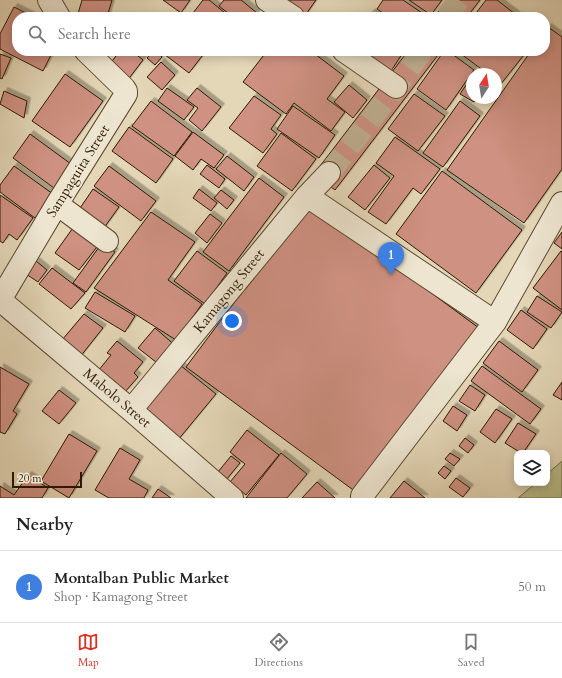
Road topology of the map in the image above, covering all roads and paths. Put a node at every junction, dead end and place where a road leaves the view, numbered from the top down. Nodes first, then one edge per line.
1 (49, 0) edge
2 (267, 0) edge
3 (56, 12) edge
4 (285, 12) edge
5 (91, 56) edge
6 (351, 56) edge
7 (392, 84) dead end
8 (329, 173) tunnel mouth
9 (307, 196) junction
10 (562, 203) edge
11 (57, 204) junction
12 (107, 241) dead end
13 (0, 300) edge
14 (494, 322) junction
15 (131, 410) junction
16 (362, 496) dead end
17 (232, 498) edge

1 - 3 street
2 - 4 street
5 - 11 street, Sampaguita Street
6 - 7 street
8 - 9 street, Kamagong Street
9 - 14 street
9 - 15 street, Kamagong Street
10 - 14 street
11 - 12 street
11 - 13 street, Sampaguita Street
13 - 15 street, Mabolo Street
14 - 16 street
15 - 17 street, Mabolo Street

